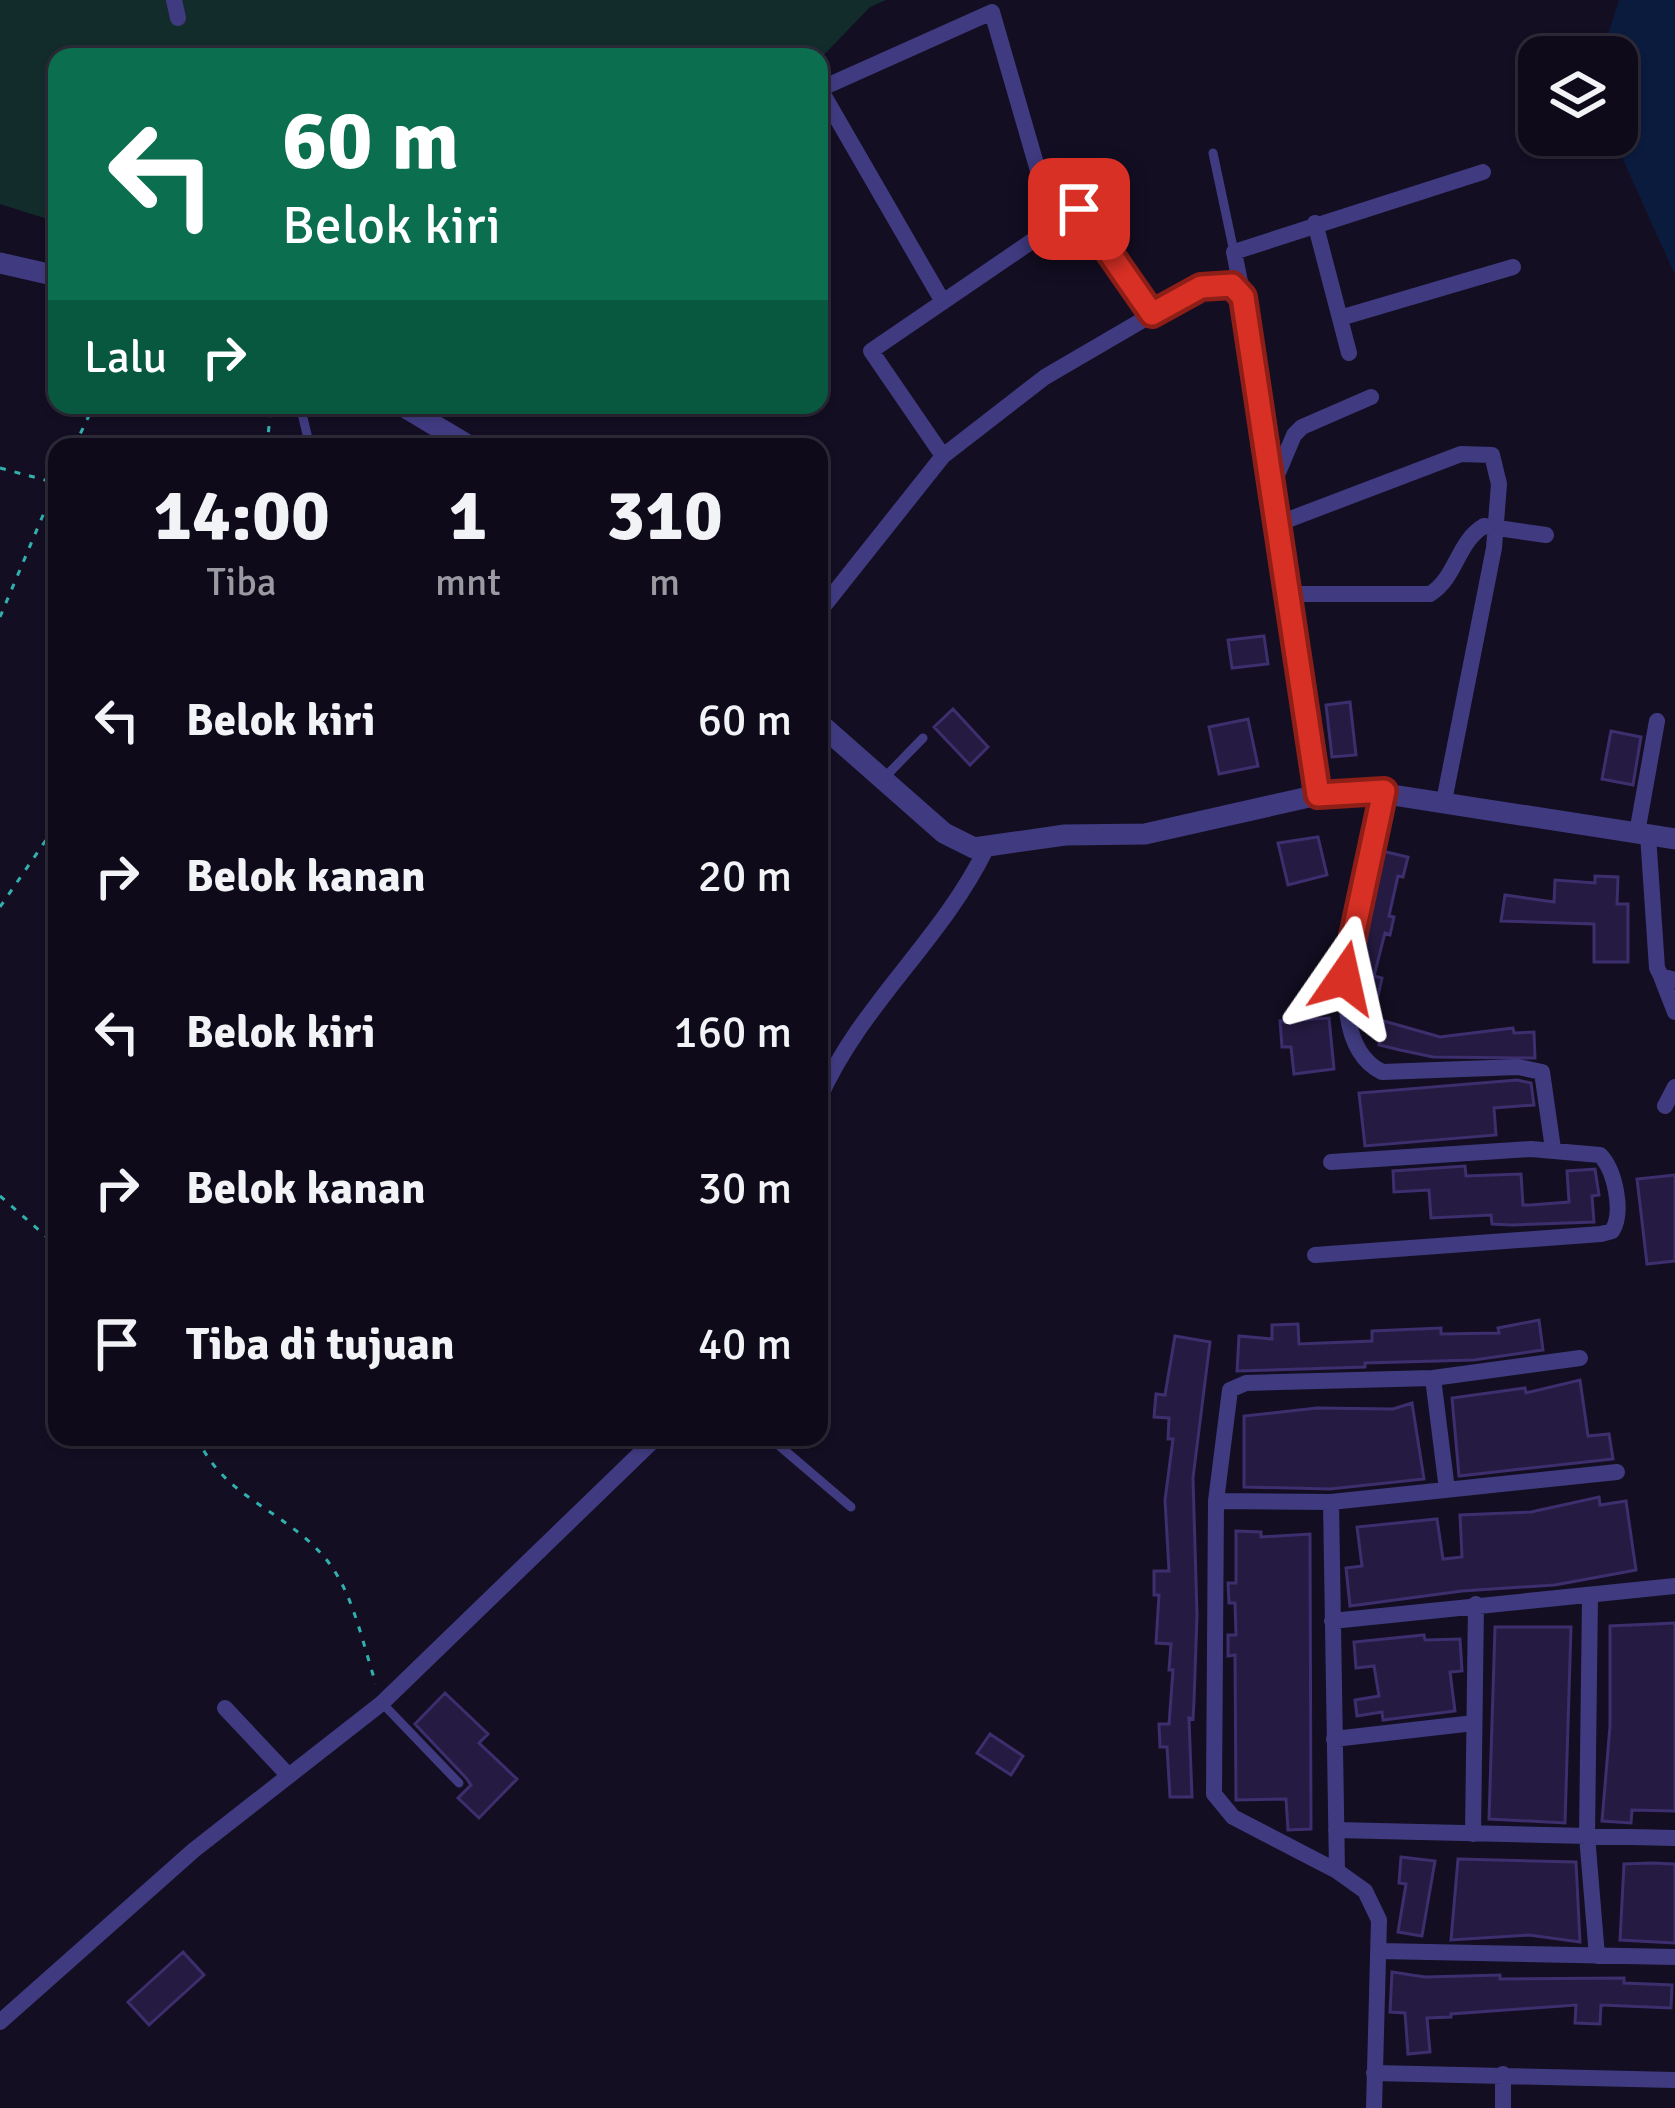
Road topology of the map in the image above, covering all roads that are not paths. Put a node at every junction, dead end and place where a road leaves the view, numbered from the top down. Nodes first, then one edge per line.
1 (828, 85) edge
2 (828, 103) edge
3 (1213, 153) dead end
4 (1483, 172) dead end
5 (1315, 223) junction
6 (1054, 226) junction
7 (1234, 252) junction
8 (0, 263) edge
9 (1513, 268) dead end
10 (48, 274) edge
11 (1239, 290) junction
12 (943, 302) junction
13 (1152, 314) junction
14 (1340, 318) junction
15 (1349, 353) dead end
16 (1371, 397) dead end
17 (416, 414) edge
18 (456, 438) edge
19 (943, 456) junction
20 (1271, 487) junction
21 (1277, 524) junction
22 (1496, 526) junction
23 (1546, 535) dead end
24 (1287, 594) junction
25 (828, 601) edge
26 (1657, 721) dead end
27 (828, 730) edge
28 (923, 738) dead end
29 (885, 778) junction
30 (1384, 791) junction
31 (1318, 795) junction
32 (1444, 801) junction
33 (1642, 834) junction
34 (1675, 839) edge
35 (986, 849) junction
36 (1668, 978) edge
37 (1675, 1012) edge
38 (828, 1083) edge
39 (1675, 1087) edge
40 (1665, 1106) dead end
41 (1553, 1149) junction
42 (1331, 1162) dead end
43 (1315, 1255) dead end
44 (1580, 1358) dead end
45 (1433, 1378) junction
46 (648, 1446) edge
47 (780, 1446) edge
48 (1617, 1472) dead end
49 (1447, 1490) junction
50 (1216, 1502) junction
51 (1331, 1502) junction
52 (851, 1507) dead end
53 (1675, 1586) edge
54 (1590, 1597) junction
55 (1476, 1604) junction
56 (1332, 1621) junction
57 (382, 1703) junction
58 (225, 1708) dead end
59 (1474, 1723) junction
60 (1334, 1739) junction
61 (289, 1776) junction
62 (459, 1783) dead end
63 (1336, 1830) junction
64 (1473, 1834) junction
65 (1587, 1836) junction
66 (1675, 1838) edge
67 (1337, 1871) junction
68 (1380, 1951) junction
69 (1597, 1955) junction
70 (1675, 1958) edge
71 (0, 2022) edge
72 (1374, 2073) junction
73 (1503, 2074) junction
74 (1675, 2080) edge
75 (1374, 2108) edge
76 (1503, 2108) edge

1 - 6 street
2 - 12 street
3 - 7 lane
4 - 5 street
5 - 7 street
5 - 14 street
6 - 12 street
6 - 13 street
7 - 11 street
8 - 10 street
9 - 14 street
11 - 13 street
11 - 20 street
12 - 19 street
13 - 19 street
14 - 15 street
16 - 20 street
17 - 18 street
19 - 25 street
20 - 21 street
21 - 22 street
21 - 24 street
22 - 23 street
22 - 24 street
22 - 32 street
24 - 31 street
26 - 33 street
27 - 29 street
28 - 29 lane
29 - 35 street
30 - 31 street
30 - 32 street
30 - 41 street
31 - 35 street
32 - 33 street
33 - 34 street
33 - 36 street
35 - 38 street
36 - 37 street
39 - 40 street
41 - 42 street
41 - 43 street
44 - 45 street
45 - 49 street
45 - 50 street
46 - 57 street
47 - 52 lane
48 - 49 street
49 - 51 street
50 - 51 street
50 - 67 street
51 - 56 street
53 - 54 street
54 - 55 street
54 - 65 street
55 - 56 street
55 - 59 street
56 - 60 street
57 - 61 street
57 - 62 lane
58 - 61 street
59 - 60 street
59 - 64 street
60 - 63 street
61 - 71 street
63 - 64 street
63 - 67 street
64 - 65 street
65 - 66 street
65 - 69 street
67 - 68 street
68 - 69 street
68 - 72 street
69 - 70 street
72 - 73 street
72 - 75 street
73 - 74 street
73 - 76 street

